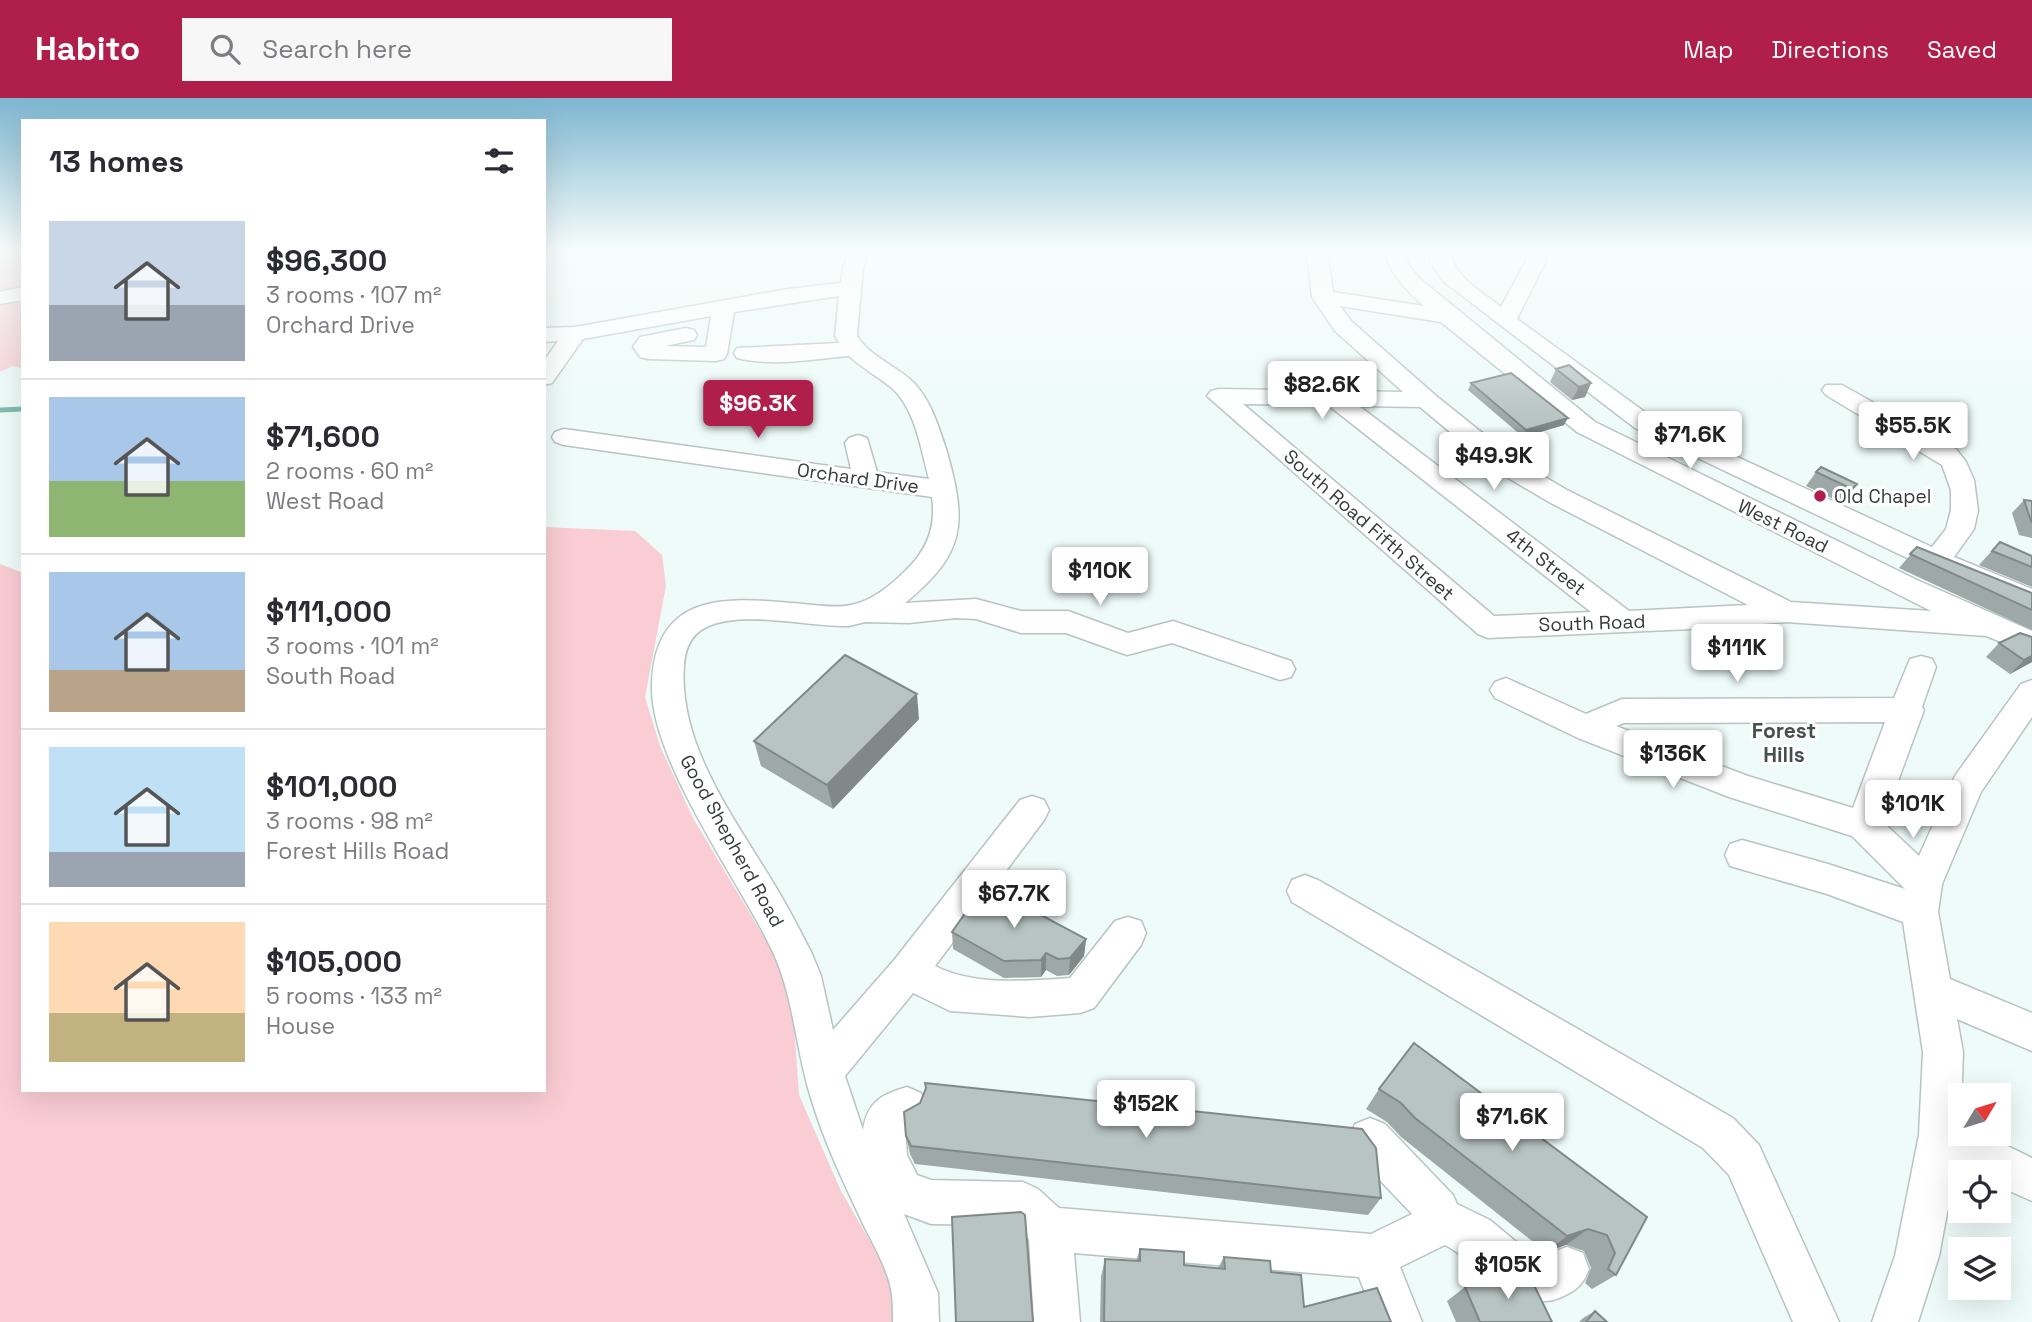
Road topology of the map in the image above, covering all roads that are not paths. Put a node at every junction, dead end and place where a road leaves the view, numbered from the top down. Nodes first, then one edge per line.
1 (761, 306) edge
2 (848, 306) edge
3 (1329, 306) edge
4 (1383, 306) edge
5 (1437, 306) edge
6 (1486, 306) edge
7 (1513, 306) edge
8 (1448, 316) junction
9 (1505, 321) junction
10 (575, 334) junction
11 (546, 335) edge
12 (854, 349) junction
13 (745, 353) dead end
14 (546, 375) edge
15 (1834, 390) dead end
16 (1335, 399) junction
17 (1426, 400) junction
18 (564, 437) dead end
19 (858, 443) dead end
20 (866, 479) junction
21 (945, 490) junction
22 (1828, 511) junction
23 (1810, 539) junction
24 (1936, 561) junction
25 (2032, 600) edge
26 (864, 612) junction
27 (1786, 612) junction
28 (1623, 622) junction
29 (1989, 626) junction
30 (1488, 627) joint
31 (2032, 643) edge
32 (1921, 667) dead end
33 (1280, 669) dead end
34 (1506, 690) dead end
35 (2031, 696) edge
36 (1908, 710) junction
37 (1589, 729) junction
38 (1032, 810) dead end
39 (1864, 826) junction
40 (1742, 855) dead end
41 (1305, 891) dead end
42 (1922, 898) junction
43 (1128, 933) dead end
44 (908, 971) junction
45 (1934, 991) junction
46 (2032, 1032) edge
47 (823, 1072) junction
48 (907, 1107) edge
49 (1940, 1135) junction
50 (1370, 1139) edge
51 (2032, 1180) edge
52 (1439, 1218) junction
53 (1050, 1229) junction
54 (1373, 1256) junction
55 (1567, 1269) dead end
56 (916, 1322) edge
57 (1057, 1322) edge
58 (1399, 1322) edge
59 (1816, 1322) edge
60 (1896, 1322) edge

1 - 10 street
2 - 12 street
3 - 17 street
4 - 8 street
5 - 8 street, West Road
6 - 9 street
7 - 9 street
8 - 23 street, West Road
9 - 22 street
10 - 11 street
10 - 14 street
12 - 13 street
12 - 21 street, Good Shepherd Road
15 - 24 street
16 - 17 street
16 - 28 street, 4th Street
16 - 30 street, South Road Fifth Street
17 - 27 street
18 - 20 street, Orchard Drive
19 - 20 street
20 - 21 street, Orchard Drive
21 - 26 street, Good Shepherd Road
22 - 23 street
22 - 24 street
23 - 29 street, West Road
24 - 25 street
26 - 33 street
26 - 47 street, Good Shepherd Road
27 - 28 street, South Road
27 - 29 street, South Road
28 - 30 street, South Road
29 - 31 street, West Road
32 - 36 street
34 - 37 street
35 - 42 street
36 - 37 street
36 - 39 street
37 - 39 street
38 - 44 street
39 - 42 street
40 - 42 street
41 - 59 street
42 - 45 street
43 - 44 street
44 - 47 street
45 - 46 street
45 - 49 street
47 - 56 street, Good Shepherd Road
48 - 53 street
49 - 51 street
49 - 60 street
50 - 52 street
52 - 54 street
52 - 55 street
53 - 54 street
53 - 57 street
54 - 58 street

